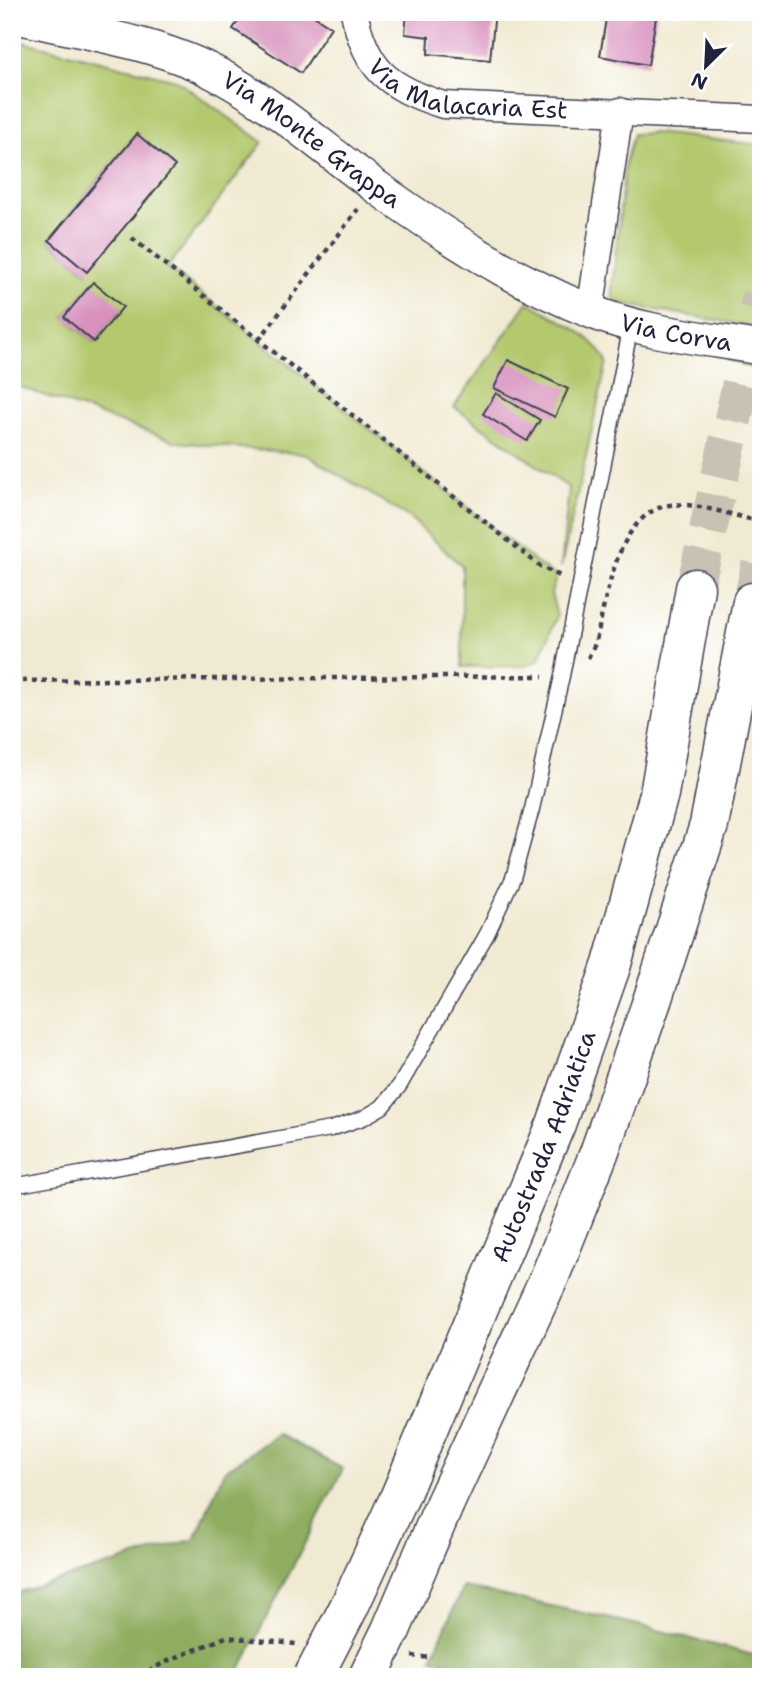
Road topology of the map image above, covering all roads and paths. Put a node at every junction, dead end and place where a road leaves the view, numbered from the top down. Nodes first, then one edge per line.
1 (354, 12) edge
2 (12, 16) edge
3 (620, 111) junction
4 (761, 119) edge
5 (376, 187) junction
6 (132, 238) dead end
7 (590, 312) junction
8 (631, 324) junction
9 (260, 340) junction
10 (761, 348) edge
11 (761, 522) edge
12 (557, 576) dead end
13 (695, 588) tunnel mouth
14 (752, 602) tunnel mouth
15 (562, 676) junction
16 (12, 681) edge
17 (12, 1184) edge
18 (405, 1655) dead end
19 (432, 1658) dead end
20 (311, 1661) edge
21 (141, 1677) edge
22 (368, 1677) edge

1 - 3 street, Via Malacaria Est
2 - 5 street, Via Monte Grappa
3 - 4 street, Via Malacaria Est
3 - 7 street
5 - 7 street, Via Monte Grappa
5 - 9 path
6 - 9 path
7 - 8 street, Via Corva
8 - 10 street, Via Corva
8 - 15 lane
9 - 12 path
11 - 15 path
13 - 20 highway, Autostrada Adriatica, bridge
14 - 22 highway, Autostrada Adriatica, bridge
15 - 16 path
15 - 17 lane
18 - 19 path
20 - 21 path

